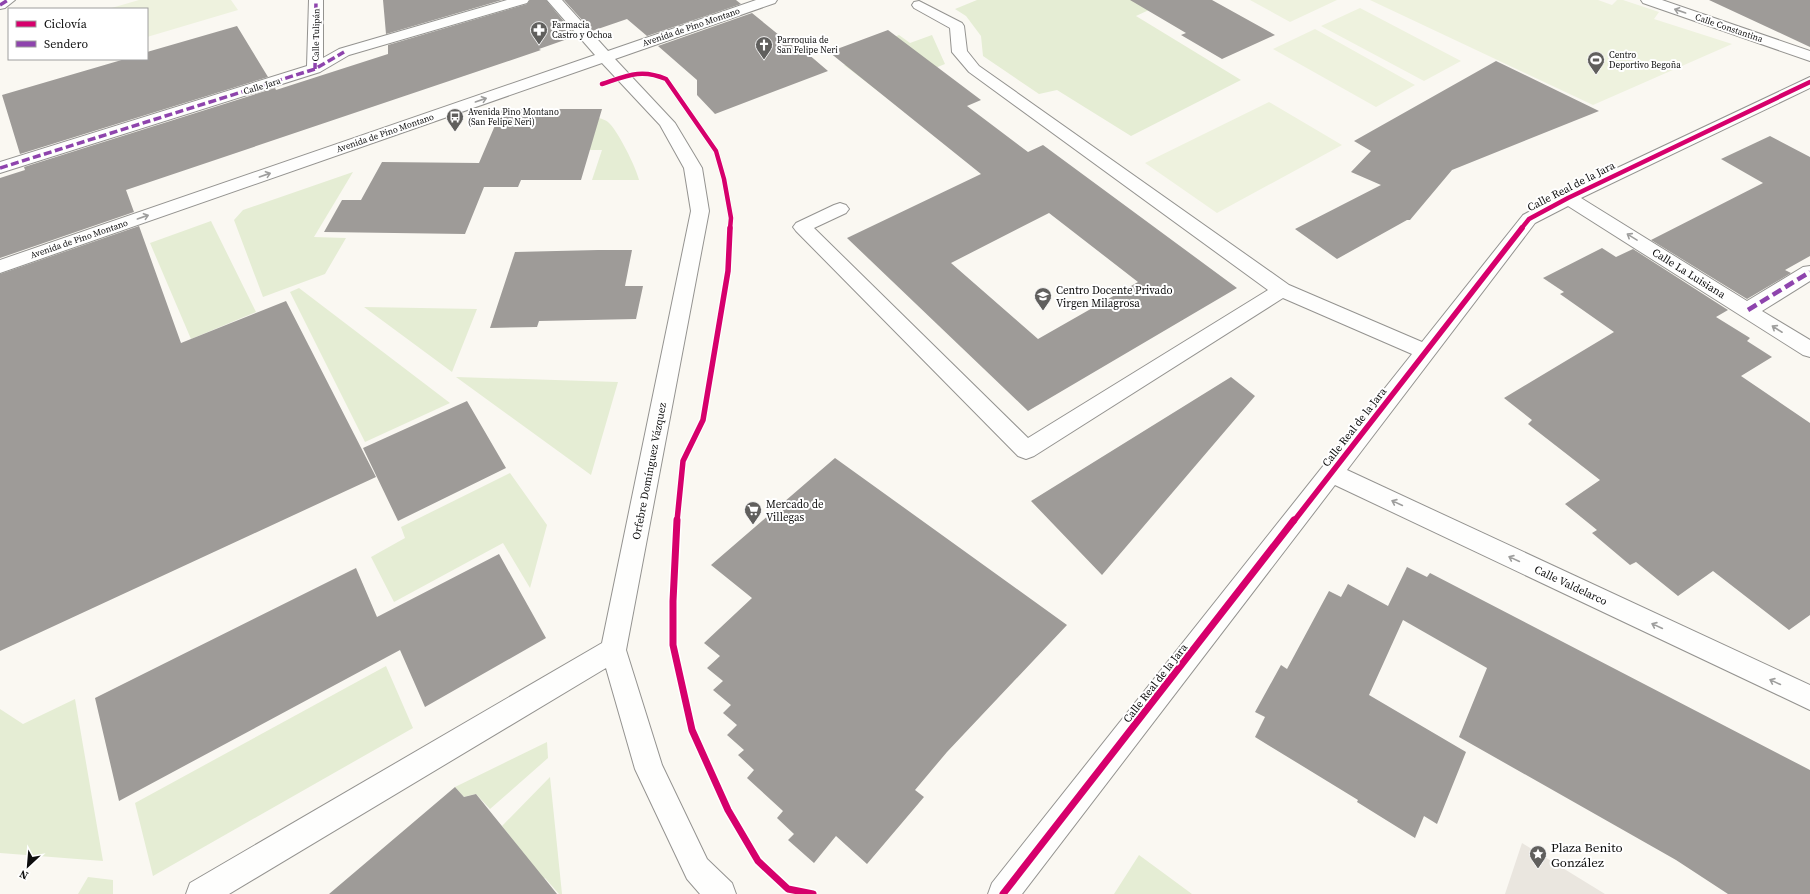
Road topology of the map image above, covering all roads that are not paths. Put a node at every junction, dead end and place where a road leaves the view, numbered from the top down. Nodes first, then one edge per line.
1 (8, 0) edge
2 (316, 0) edge
3 (522, 0) edge
4 (554, 0) edge
5 (770, 0) edge
6 (1648, 0) edge
7 (0, 5) edge
8 (919, 5) dead end
9 (1810, 56) edge
10 (605, 57) junction
11 (315, 69) junction
12 (1810, 82) edge
13 (0, 168) edge
14 (1568, 198) junction
15 (840, 209) dead end
16 (0, 267) edge
17 (1810, 272) edge
18 (1282, 290) junction
19 (1748, 310) junction
20 (1810, 350) edge
21 (1425, 351) junction
22 (1332, 473) junction
23 (613, 650) junction
24 (1810, 698) edge
25 (201, 894) edge
26 (721, 894) edge
27 (1003, 894) edge

1 - 7 street
2 - 11 street, Calle Tulipán
3 - 11 street, Calle Jara
4 - 10 street, Orfebre Domínguez Vázquez
5 - 10 street, Avenida de Pino Montano
9 -> 6 street, Calle Constantina
8 - 18 street
16 -> 10 street, Avenida de Pino Montano
10 - 23 street, Orfebre Domínguez Vázquez
11 - 13 street, Calle Jara
12 - 14 street, Calle Real de la Jara
19 -> 14 street, Calle La Luisiana
14 - 21 street, Calle Real de la Jara
15 - 18 street
17 - 19 street
18 - 21 street
20 -> 19 street, Calle La Luisiana
21 - 22 street, Calle Real de la Jara
24 -> 22 street, Calle Valdelarco
22 - 27 street, Calle Real de la Jara
23 - 25 street
23 - 26 street, Orfebre Domínguez Vázquez

